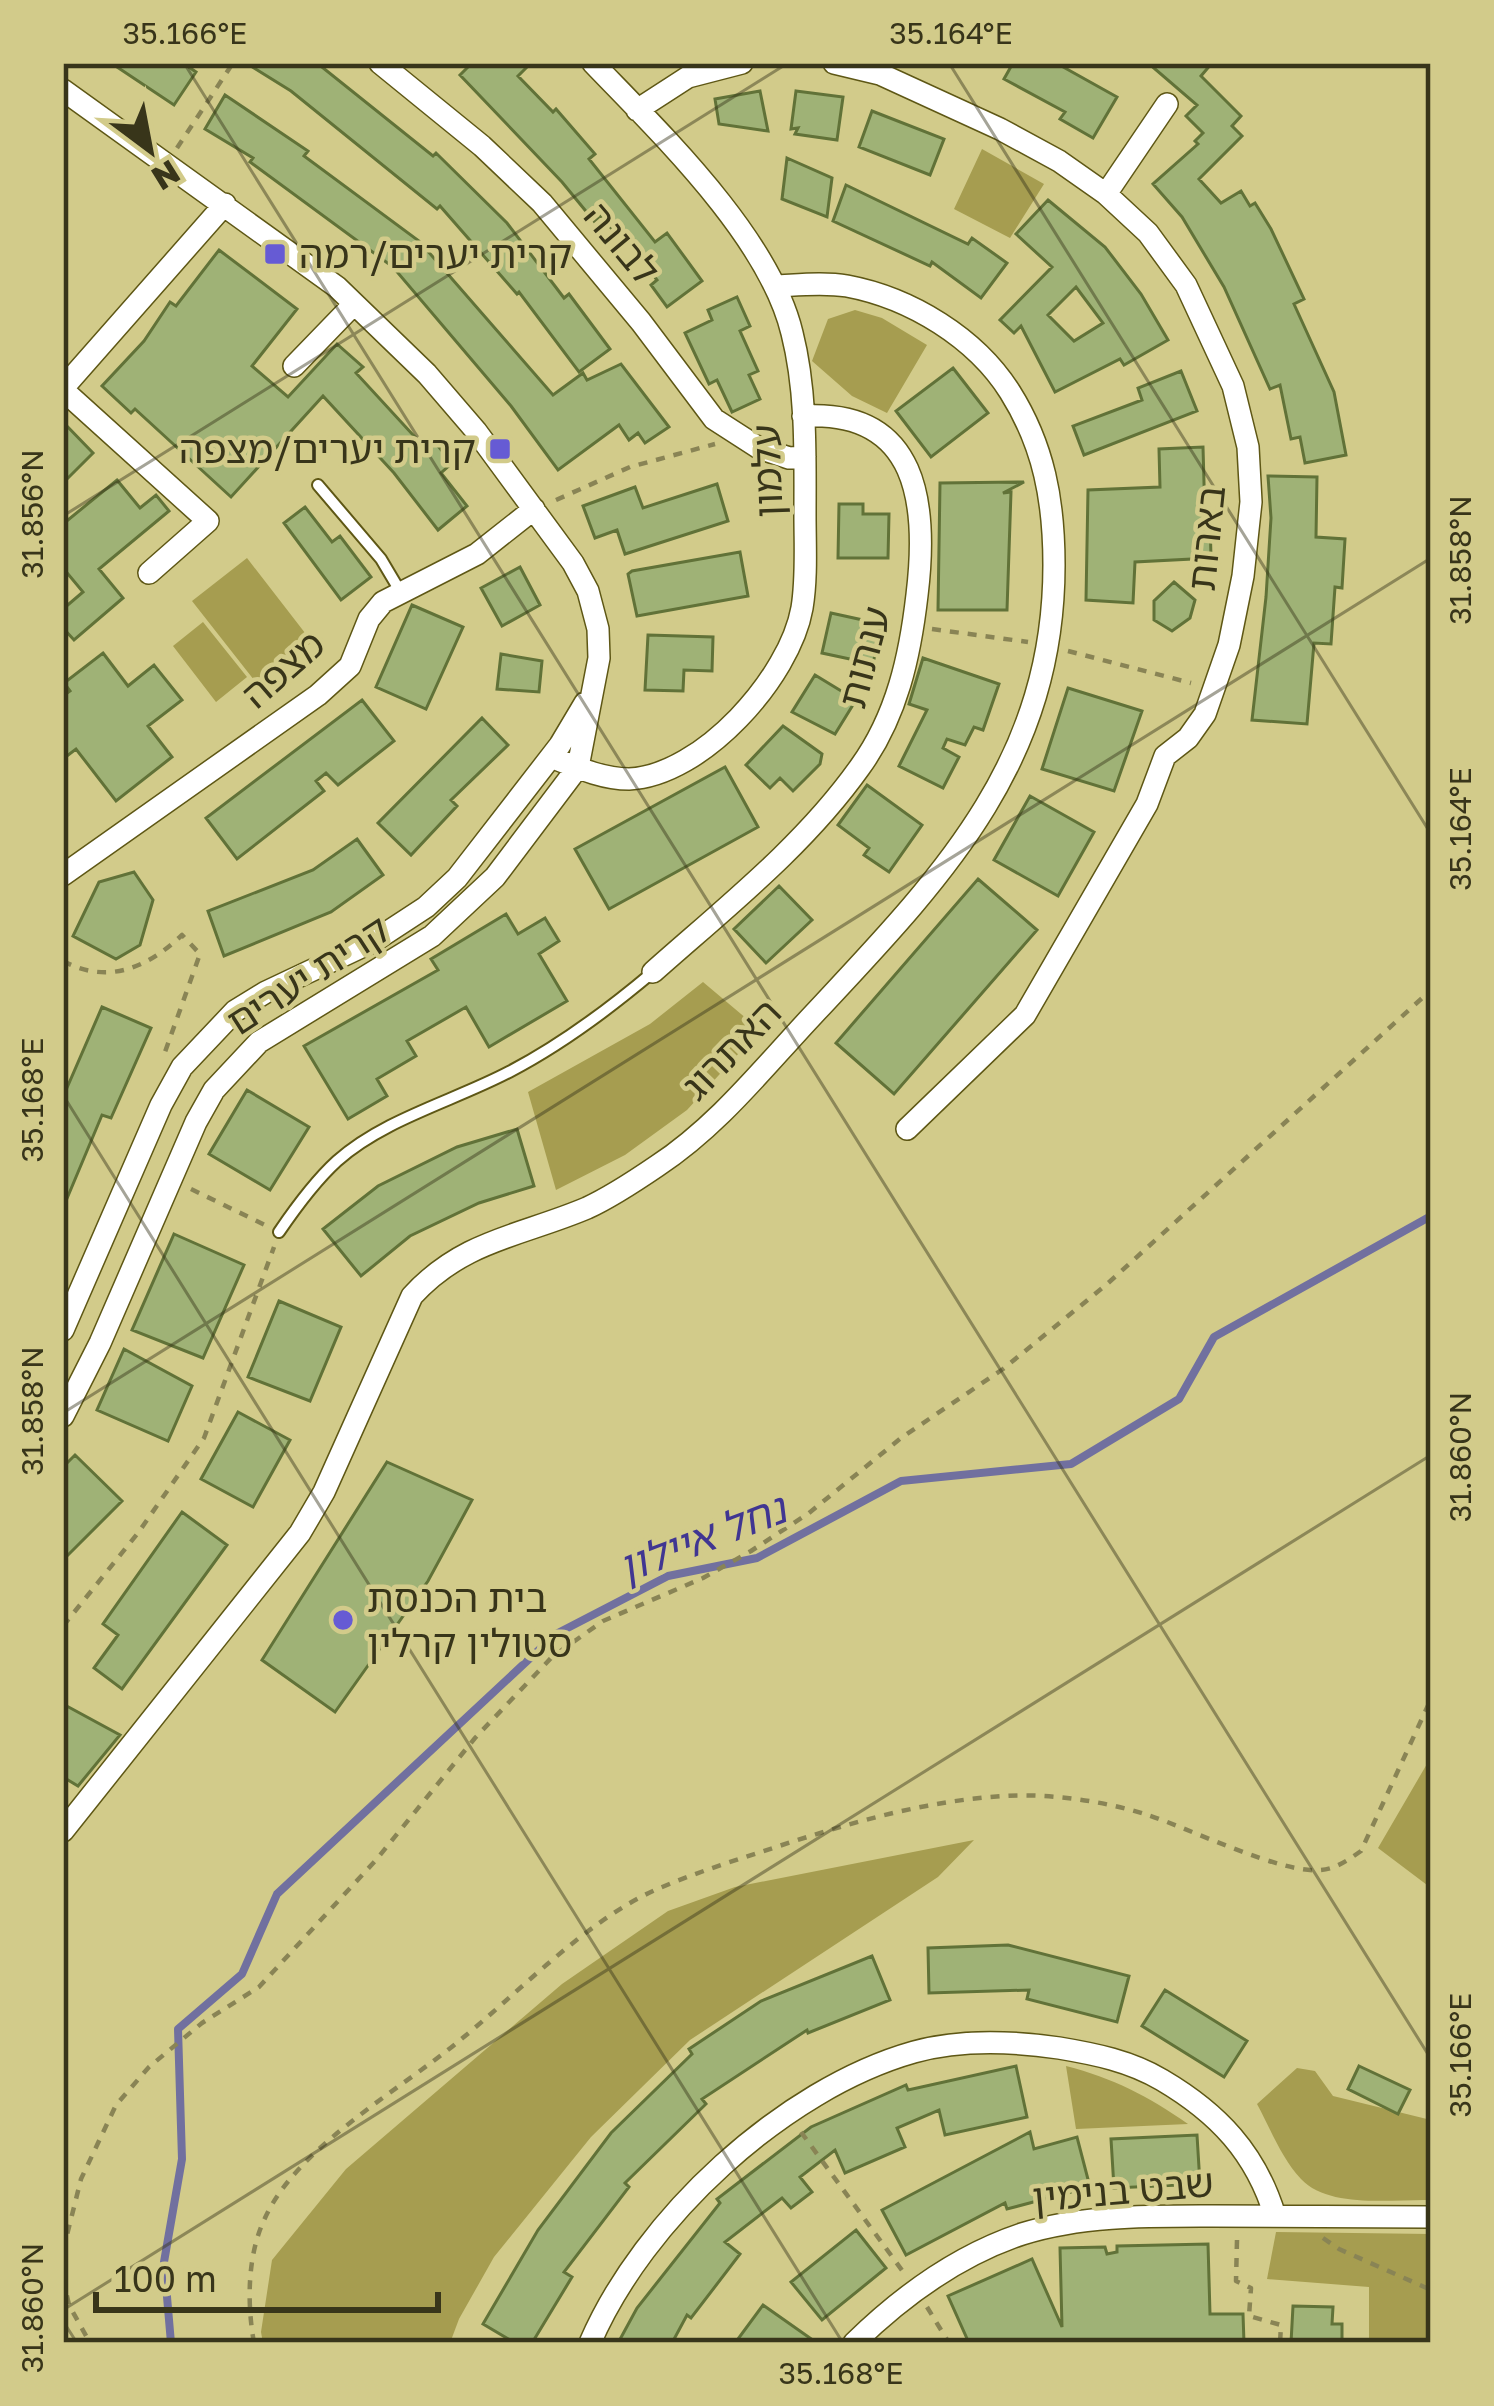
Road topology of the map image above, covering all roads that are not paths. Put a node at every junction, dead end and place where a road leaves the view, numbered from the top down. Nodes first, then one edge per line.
1 (380, 63) edge
2 (592, 63) edge
3 (742, 63) edge
4 (834, 63) edge
5 (63, 89) edge
6 (1167, 104) dead end
7 (637, 110) junction
8 (1106, 194) junction
9 (225, 204) junction
10 (775, 286) junction
11 (354, 304) junction
12 (294, 366) dead end
13 (63, 389) edge
14 (803, 416) junction
15 (805, 457) junction
16 (318, 485) dead end
17 (534, 509) junction
18 (149, 573) dead end
19 (400, 591) junction
20 (593, 686) junction
21 (551, 757) junction
22 (578, 767) junction
23 (63, 874) edge
24 (653, 972) joint
25 (907, 1129) dead end
26 (279, 1232) road end
27 (63, 1330) edge
28 (63, 1416) edge
29 (63, 1831) edge
30 (1284, 2216) junction
31 (1431, 2217) edge
32 (590, 2343) edge
33 (854, 2343) edge

1 - 15 street, לבונה
2 - 7 street, עלמון
3 - 7 street
4 - 8 street, בארות
5 - 9 street, קרית יערים
6 - 8 street
7 - 10 street, עלמון
8 - 25 street, בארות
9 - 11 street, קרית יערים
9 - 13 street
10 - 14 street, עלמון
10 - 29 street, האתרוג
11 - 12 street
11 - 17 street, קרית יערים
13 - 18 street
14 - 15 street, עלמון
14 - 24 street, ענתות
15 - 22 street, עלמון
16 - 19 lane
17 - 19 street, מצפה
17 - 20 street, קרית יערים
19 - 23 street, מצפה
20 - 21 street, קרית יערים
20 - 22 street, קרית יערים
21 - 22 street, עלמון
21 - 27 street, קרית יערים
22 - 28 street, קרית יערים
24 - 26 lane
30 - 31 street, שבט בנימין
30 - 32 street
30 - 33 street, שבט בנימין

